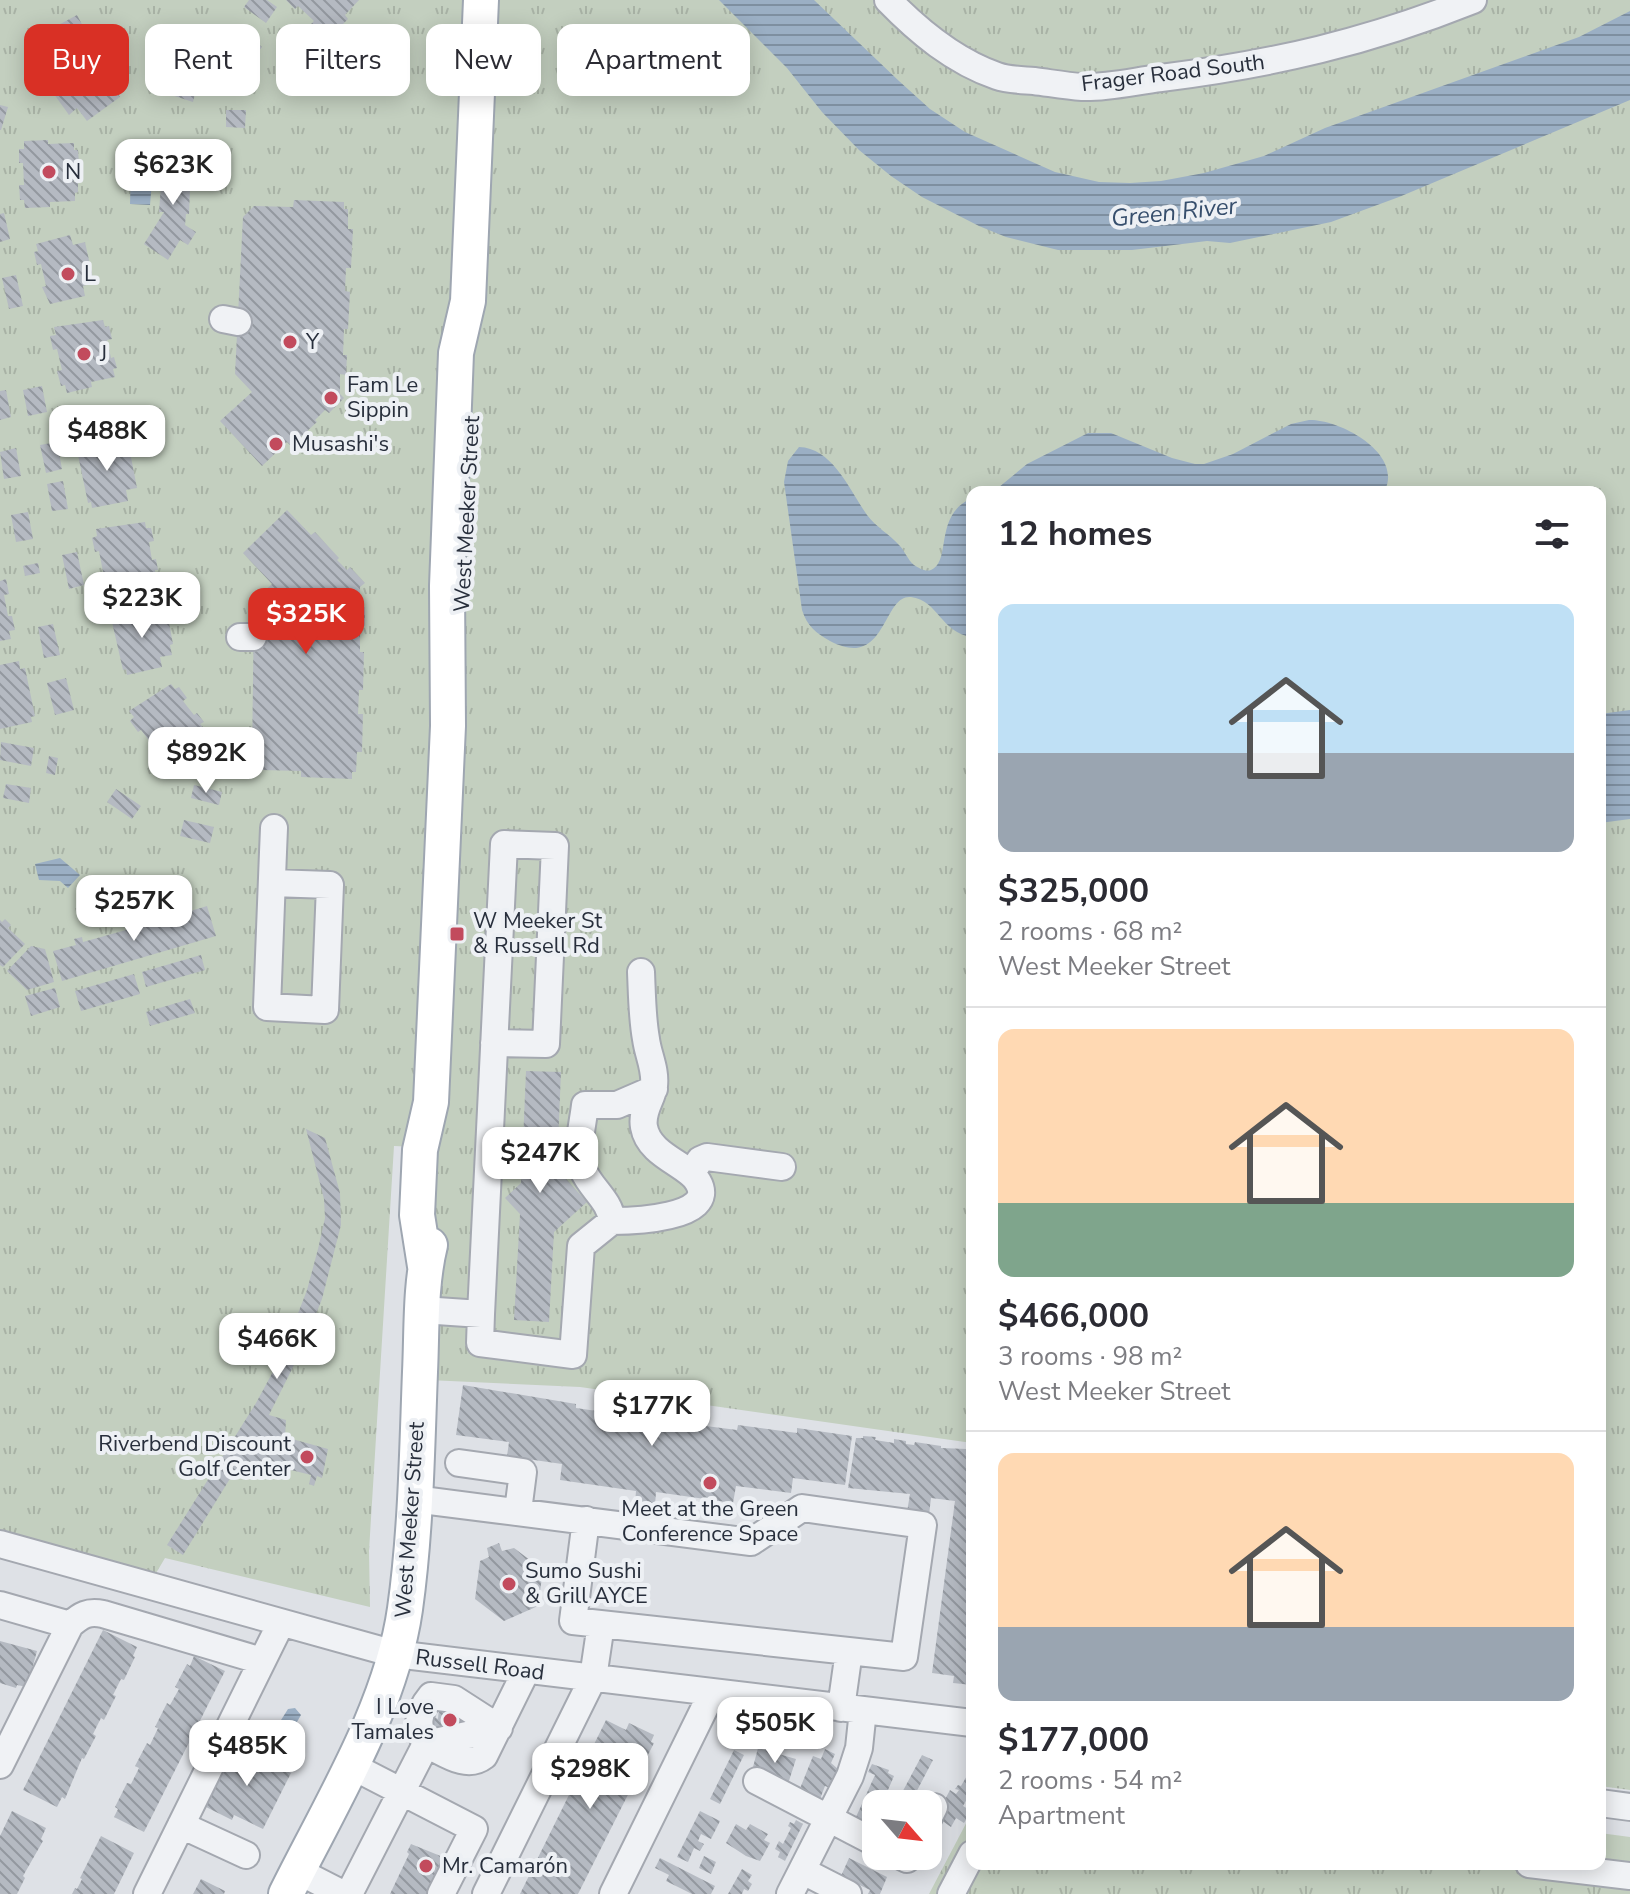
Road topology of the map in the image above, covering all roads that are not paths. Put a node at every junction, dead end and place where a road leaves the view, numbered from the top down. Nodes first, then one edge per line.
1 (481, 0) edge
2 (888, 0) edge
3 (1473, 0) edge
4 (468, 301) junction
5 (448, 726) junction
6 (274, 828) dead end
7 (272, 883) junction
8 (641, 972) dead end
9 (494, 1043) junction
10 (654, 1089) junction
11 (782, 1167) dead end
12 (691, 1174) junction
13 (612, 1221) junction
14 (422, 1310) junction
15 (481, 1314) junction
16 (459, 1463) dead end
17 (414, 1499) junction
18 (518, 1511) junction
19 (586, 1520) junction
20 (0, 1544) edge
21 (0, 1605) edge
22 (281, 1623) junction
23 (601, 1624) junction
24 (70, 1625) junction
25 (849, 1651) junction
26 (395, 1654) junction
27 (262, 1661) junction
28 (526, 1671) junction
29 (593, 1678) junction
30 (712, 1693) junction
31 (852, 1709) junction
32 (966, 1722) edge
33 (499, 1728) junction
34 (426, 1744) junction
35 (0, 1765) edge
36 (350, 1765) junction
37 (757, 1781) dead end
38 (401, 1792) junction
39 (1606, 1804) edge
40 (1630, 1807) edge
41 (830, 1819) junction
42 (181, 1825) junction
43 (862, 1836) edge
44 (246, 1855) dead end
45 (966, 1865) edge
46 (1580, 1870) edge
47 (803, 1871) junction
48 (1630, 1876) edge
49 (292, 1882) edge
50 (147, 1894) edge
51 (346, 1894) edge
52 (441, 1894) edge
53 (486, 1894) edge
54 (613, 1894) edge
55 (790, 1894) edge
56 (848, 1894) edge
57 (951, 1894) edge

1 - 4 main road, West Meeker Street
2 - 3 street, Frager Road South
4 - 5 main road, West Meeker Street
4 - 5 main road, West Meeker Street
5 - 14 main road, West Meeker Street
6 - 7 street
7 - 7 street
8 - 10 street
9 - 9 street
9 - 15 street
10 - 12 street
10 - 13 street
11 - 12 street
12 - 13 street
13 - 15 street
14 - 15 street
14 - 17 main road, West Meeker Street
16 - 18 street
17 - 18 street
17 - 26 main road, West Meeker Street
18 - 19 street
19 - 23 street
19 - 25 street
20 - 22 street, Russell Road
21 - 24 street
22 - 26 street, Russell Road
22 - 27 street
23 - 25 street
23 - 29 street
24 - 27 street
24 - 35 street
25 - 31 street
26 - 28 street, Russell Road
26 - 36 main road, West Meeker Street
27 - 42 street
28 - 29 street, Russell Road
28 - 33 street
29 - 30 street, Russell Road
29 - 53 street
30 - 31 street, Russell Road
30 - 54 street
31 - 32 street, Russell Road
31 - 41 street
33 - 34 street
33 - 34 street
34 - 38 street
36 - 38 street
36 - 49 main road, West Meeker Street
37 - 41 street
38 - 51 street
38 - 52 street
39 - 40 street
41 - 43 street
41 - 47 street
42 - 44 street
42 - 50 street
45 - 57 street
46 - 48 street
47 - 55 street
47 - 56 street
49 - 51 street

